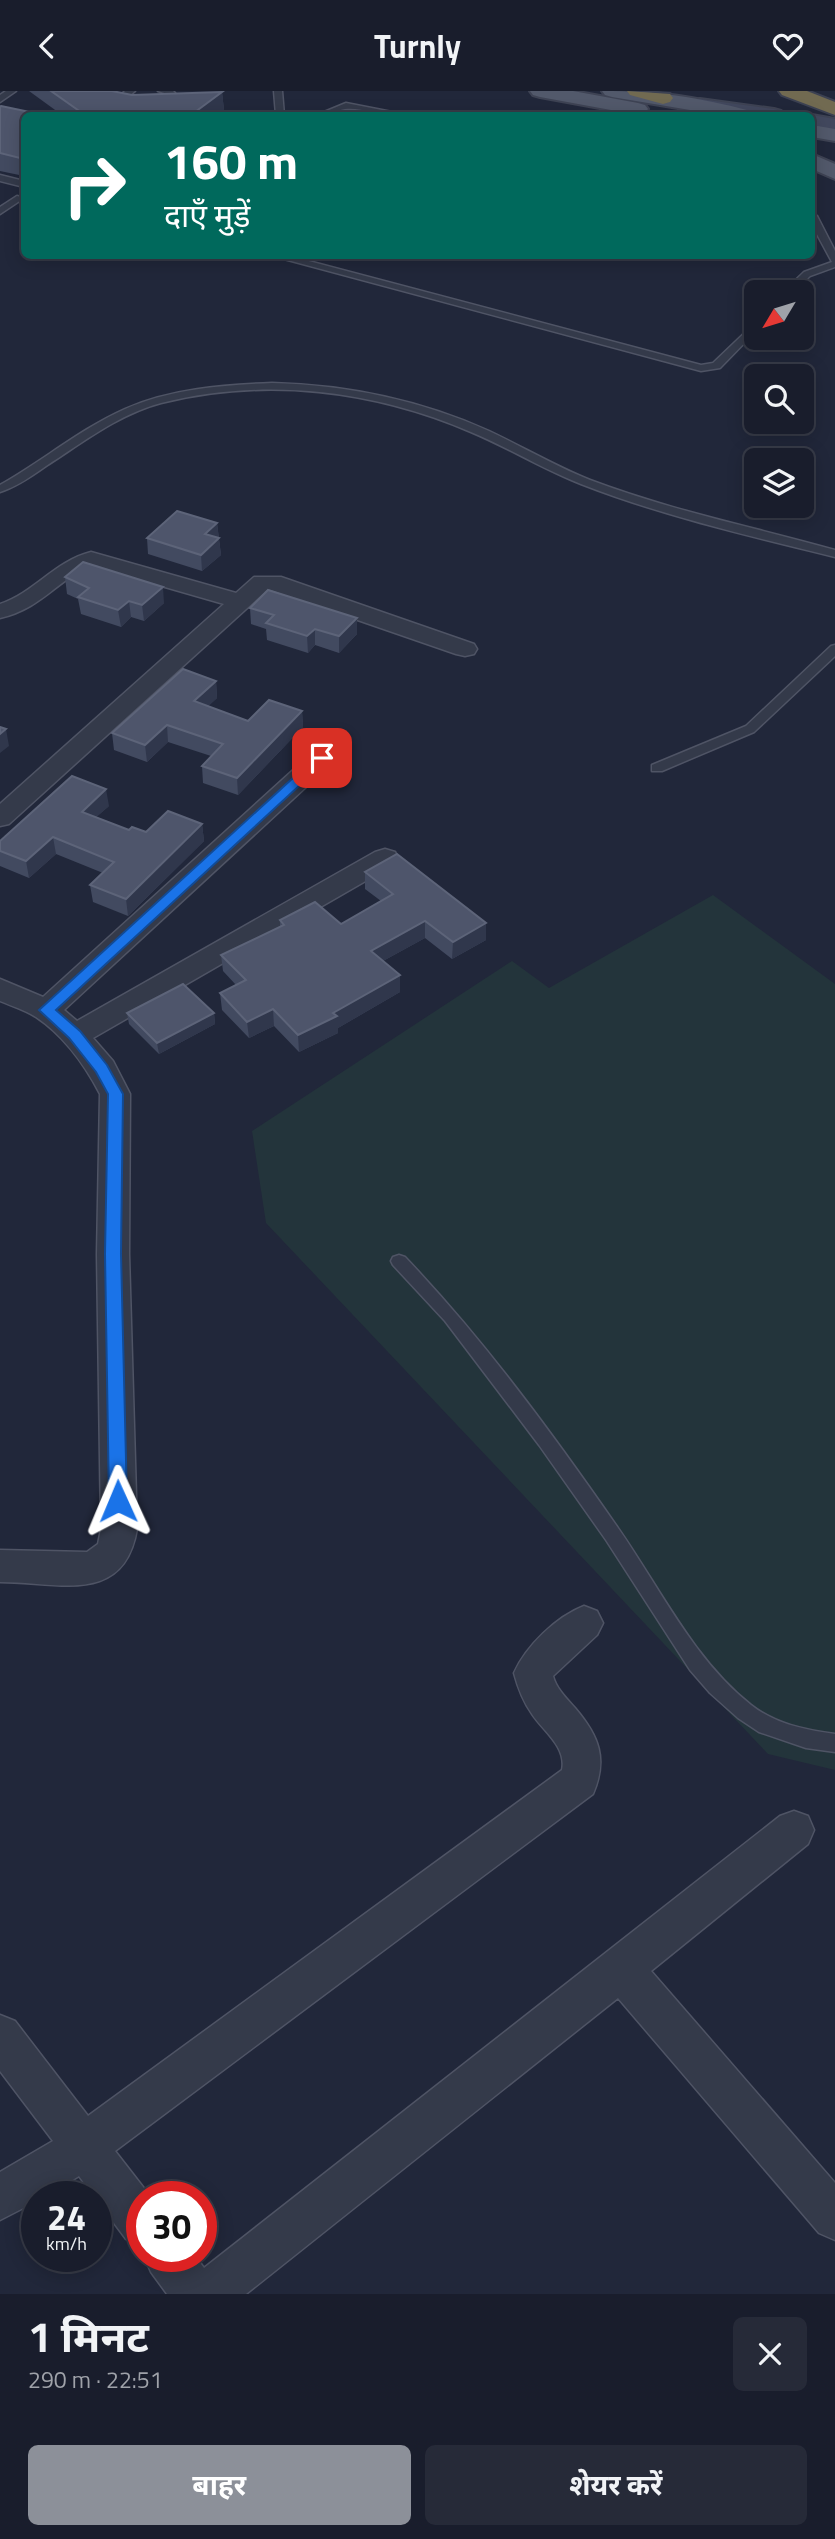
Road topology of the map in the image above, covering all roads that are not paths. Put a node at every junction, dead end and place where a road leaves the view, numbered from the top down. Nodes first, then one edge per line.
1 (12, 91) edge
2 (131, 91) edge
3 (278, 91) edge
4 (540, 91) edge
5 (612, 91) edge
6 (637, 91) edge
7 (789, 91) edge
8 (168, 92) edge
9 (0, 99) edge
10 (172, 104) edge
11 (698, 104) junction
12 (154, 105) edge
13 (667, 107) edge
14 (835, 109) edge
15 (280, 112) edge
16 (329, 112) edge
17 (377, 112) edge
18 (731, 112) edge
19 (753, 112) edge
20 (815, 121) edge
21 (835, 124) edge
22 (815, 132) edge
23 (835, 135) edge
24 (815, 143) edge
25 (835, 147) edge
26 (815, 162) edge
27 (835, 173) edge
28 (0, 178) edge
29 (21, 183) edge
30 (21, 197) edge
31 (0, 211) edge
32 (815, 222) edge
33 (288, 259) edge
34 (835, 262) edge
35 (801, 280) edge
36 (744, 337) edge
37 (0, 488) edge
38 (835, 555) edge
39 (239, 601) junction
40 (0, 611) edge
41 (465, 649) dead end
42 (835, 649) edge
43 (322, 758) dead end
44 (657, 768) dead end
45 (0, 818) edge
46 (385, 858) edge
47 (0, 989) edge
48 (46, 1010) junction
49 (75, 1035) junction
50 (399, 1261) dead end
51 (0, 1566) edge
52 (584, 1623) dead end
53 (835, 1743) edge
54 (794, 1830) dead end
55 (622, 1970) junction
56 (0, 2036) edge
57 (85, 2146) junction
58 (0, 2197) edge
59 (126, 2201) edge
60 (835, 2217) edge
61 (179, 2272) edge
62 (195, 2294) edge
63 (209, 2294) edge

1 - 9 lane
2 - 12 lane
3 - 15 lane
4 - 13 main road
5 - 13 main road
6 - 13 highway
7 - 14 highway
8 - 10 lane
11 - 13 main road
11 - 18 main road
11 - 19 main road
16 - 17 lane
20 - 21 main road
22 - 23 main road
24 - 25 main road
26 - 27 main road
28 - 29 lane
30 - 31 lane
32 - 34 lane
33 - 36 lane
34 - 35 lane
37 - 38 lane
39 - 40 street
39 - 41 street
39 - 45 street
42 - 44 lane
43 - 48 street
46 - 49 street
47 - 48 street
48 - 49 street
49 - 51 street
50 - 53 lane
52 - 57 street
54 - 55 street
55 - 60 street
55 - 63 street
56 - 57 street
57 - 58 street
57 - 59 street
61 - 62 street

